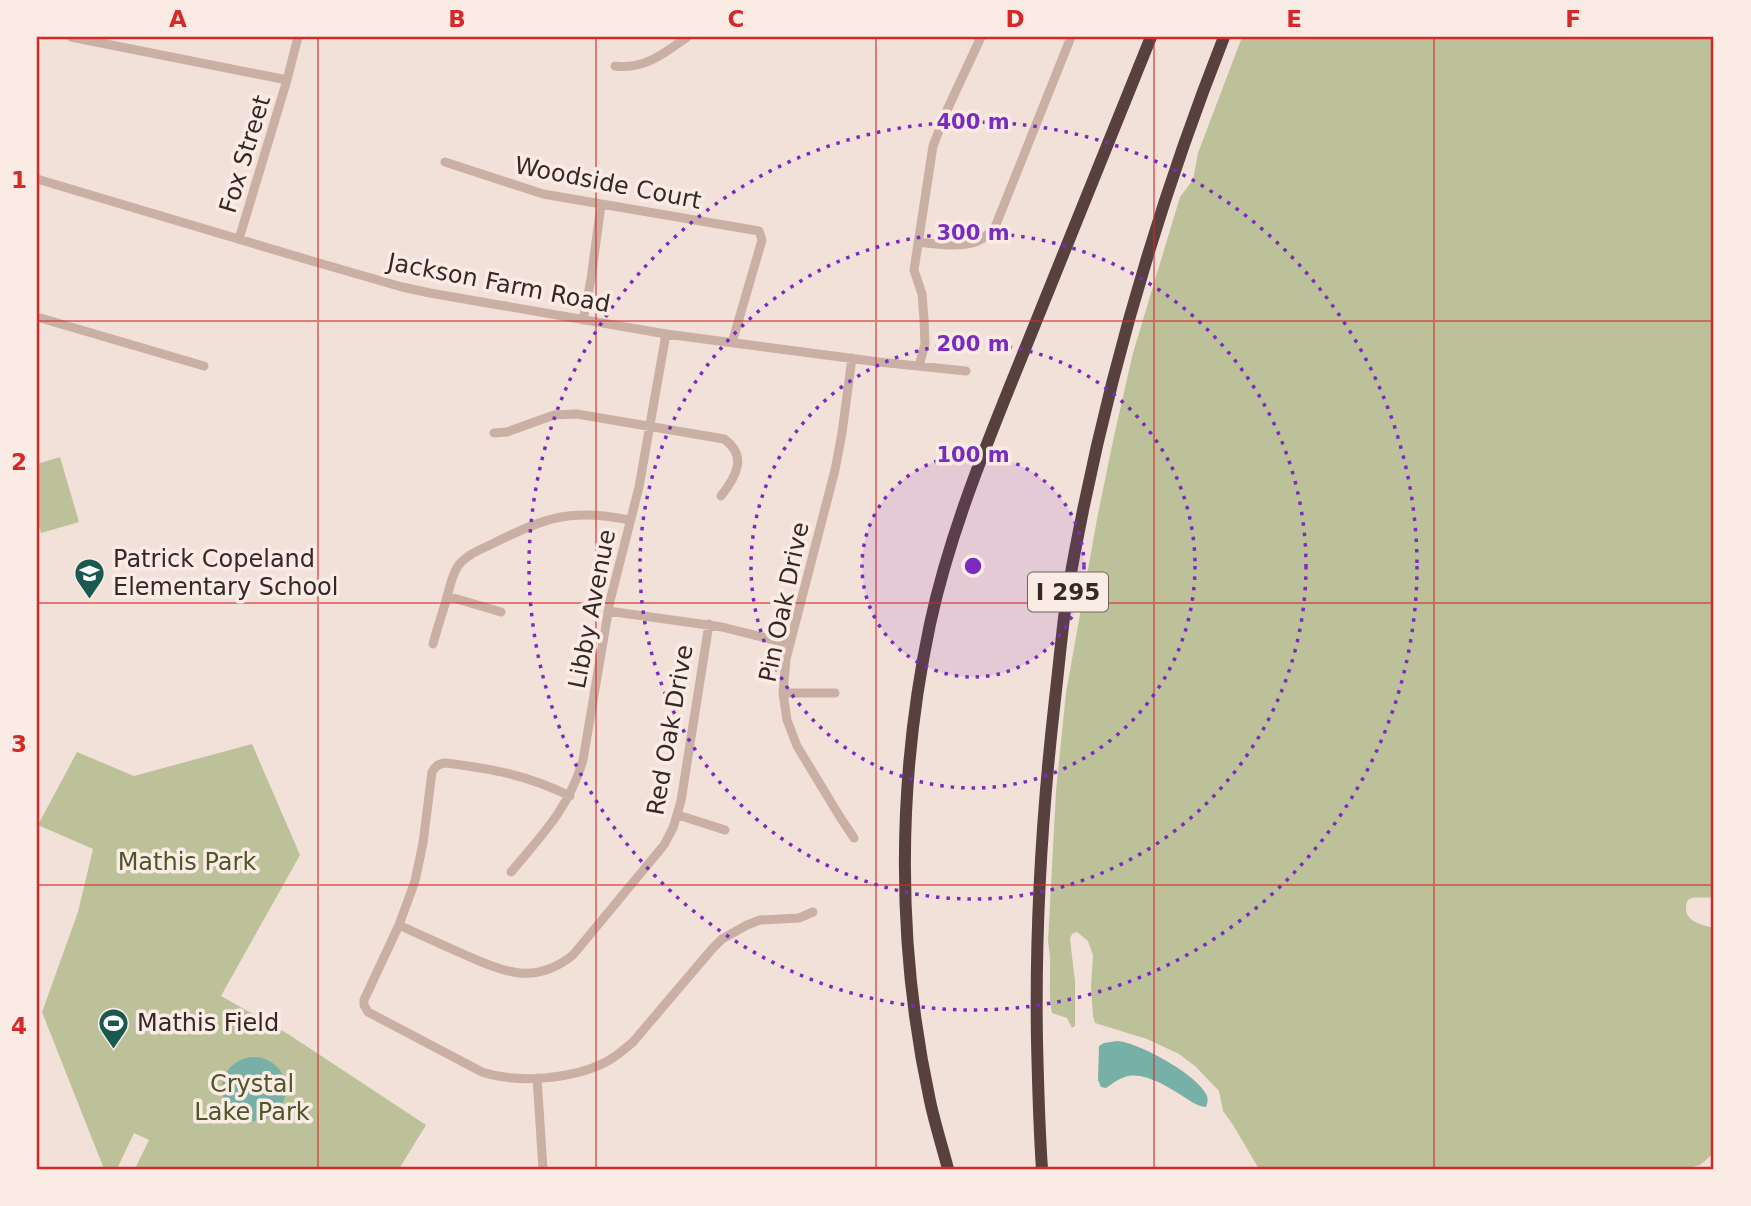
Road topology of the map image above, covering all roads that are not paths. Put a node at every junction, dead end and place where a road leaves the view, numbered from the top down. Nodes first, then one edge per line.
1 (71, 37) edge
2 (298, 37) edge
3 (687, 37) edge
4 (981, 37) edge
5 (1072, 37) edge
6 (1151, 37) edge
7 (1224, 37) edge
8 (615, 66) dead end
9 (287, 80) junction
10 (445, 162) dead end
11 (37, 179) edge
12 (601, 205) junction
13 (239, 239) junction
14 (918, 242) junction
15 (37, 317) edge
16 (583, 320) junction
17 (666, 334) junction
18 (732, 343) junction
19 (852, 358) junction
20 (204, 366) dead end
21 (919, 366) junction
22 (966, 371) dead end
23 (650, 426) junction
24 (494, 433) dead end
25 (721, 496) dead end
26 (630, 520) junction
27 (447, 596) junction
28 (608, 611) junction
29 (501, 612) dead end
30 (709, 624) junction
31 (433, 644) dead end
32 (790, 644) junction
33 (783, 693) junction
34 (835, 693) dead end
35 (570, 796) junction
36 (678, 814) junction
37 (725, 830) dead end
38 (854, 838) dead end
39 (511, 872) dead end
40 (813, 912) dead end
41 (398, 925) junction
42 (537, 1078) junction
43 (543, 1169) edge
44 (948, 1169) edge
45 (1042, 1169) edge

1 - 9 street
2 - 9 street, Fox Street
3 - 8 street
4 - 14 street
5 - 14 street
6 - 44 highway
7 - 45 highway, I 295
9 - 13 street, Fox Street
10 - 12 street, Woodside Court
11 - 13 street, Jackson Farm Road
12 - 16 street
12 - 18 street, Woodside Court
13 - 16 street, Jackson Farm Road
14 - 21 street
15 - 20 street
16 - 17 street, Jackson Farm Road
17 - 18 street, Jackson Farm Road
17 - 23 street, Libby Avenue
18 - 19 street, Jackson Farm Road
19 - 21 street, Jackson Farm Road
19 - 32 street, Pin Oak Drive
21 - 22 street, Jackson Farm Road
23 - 24 street
23 - 25 street
23 - 26 street, Libby Avenue
26 - 27 street
26 - 28 street, Libby Avenue
27 - 29 street
27 - 31 street
28 - 30 street
28 - 35 street, Libby Avenue
30 - 32 street
30 - 36 street, Red Oak Drive
32 - 33 street, Pin Oak Drive
33 - 34 street
33 - 38 street, Pin Oak Drive
35 - 39 street, Libby Avenue
35 - 41 street
36 - 37 street
36 - 41 street, Red Oak Drive
40 - 42 street
41 - 42 street
42 - 43 street

